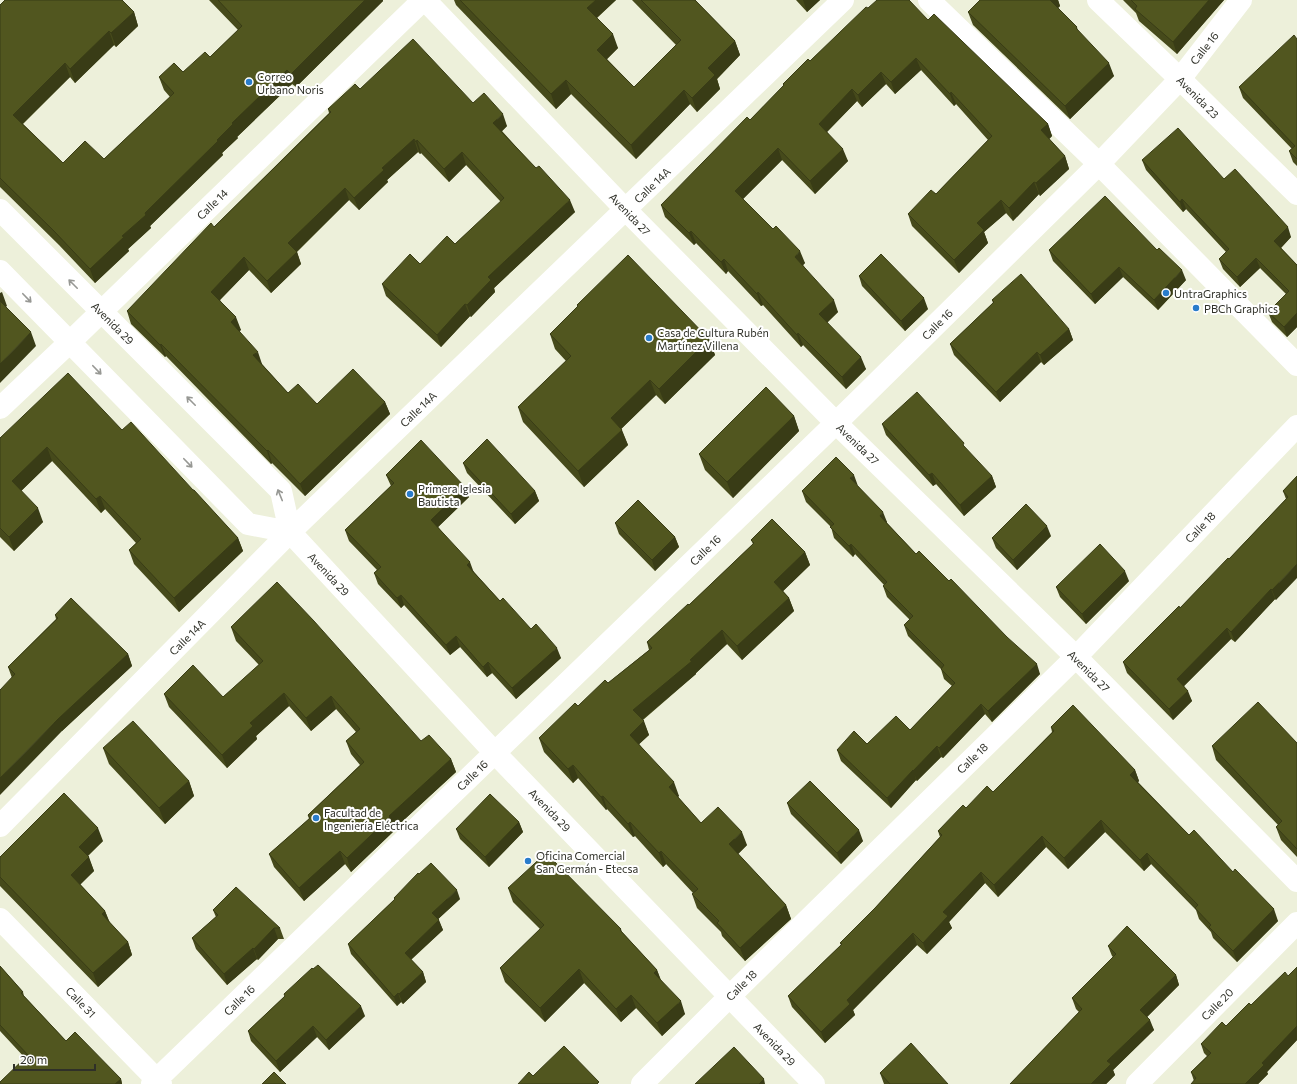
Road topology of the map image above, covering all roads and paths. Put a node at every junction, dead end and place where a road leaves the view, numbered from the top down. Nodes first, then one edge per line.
1 (424, 0) edge
2 (844, 0) edge
3 (929, 0) edge
4 (1098, 0) edge
5 (1241, 0) edge
6 (1180, 79) junction
7 (1099, 164) junction
8 (1297, 194) edge
9 (0, 210) edge
10 (626, 210) junction
11 (0, 271) edge
12 (101, 311) junction
13 (70, 342) junction
14 (1297, 365) edge
15 (0, 408) edge
16 (836, 423) junction
17 (1297, 426) edge
18 (290, 532) junction
19 (1076, 657) junction
20 (495, 753) junction
21 (0, 826) edge
22 (1297, 881) edge
23 (0, 919) edge
24 (1297, 923) edge
25 (729, 997) junction
26 (156, 1082) edge
27 (642, 1084) edge
28 (814, 1084) edge
29 (1137, 1084) edge

1 - 10 street, Avenida 27
1 - 12 street, Calle 14
2 - 10 street, Calle 14A
3 - 7 street
4 - 6 street, Avenida 23
5 - 6 street, Calle 16
6 - 7 street, Calle 16
6 - 8 street, Avenida 23
7 - 14 street
7 - 16 street, Calle 16
12 -> 9 street, Avenida 29
10 - 16 street, Avenida 27
10 - 18 street, Calle 14A
11 -> 13 street
12 - 13 street, Calle 14
18 -> 12 street, Avenida 29
13 - 15 street, Calle 14
13 -> 18 street
16 - 19 street, Avenida 27
16 - 20 street, Calle 16
17 - 19 street, Calle 18
18 - 20 street, Avenida 29
18 - 21 street, Calle 14A
19 - 22 street, Avenida 27
19 - 25 street, Calle 18
20 - 25 street, Avenida 29
20 - 26 street, Calle 16
23 - 26 street, Calle 31
24 - 29 street, Calle 20
25 - 27 street, Calle 18
25 - 28 street, Avenida 29

